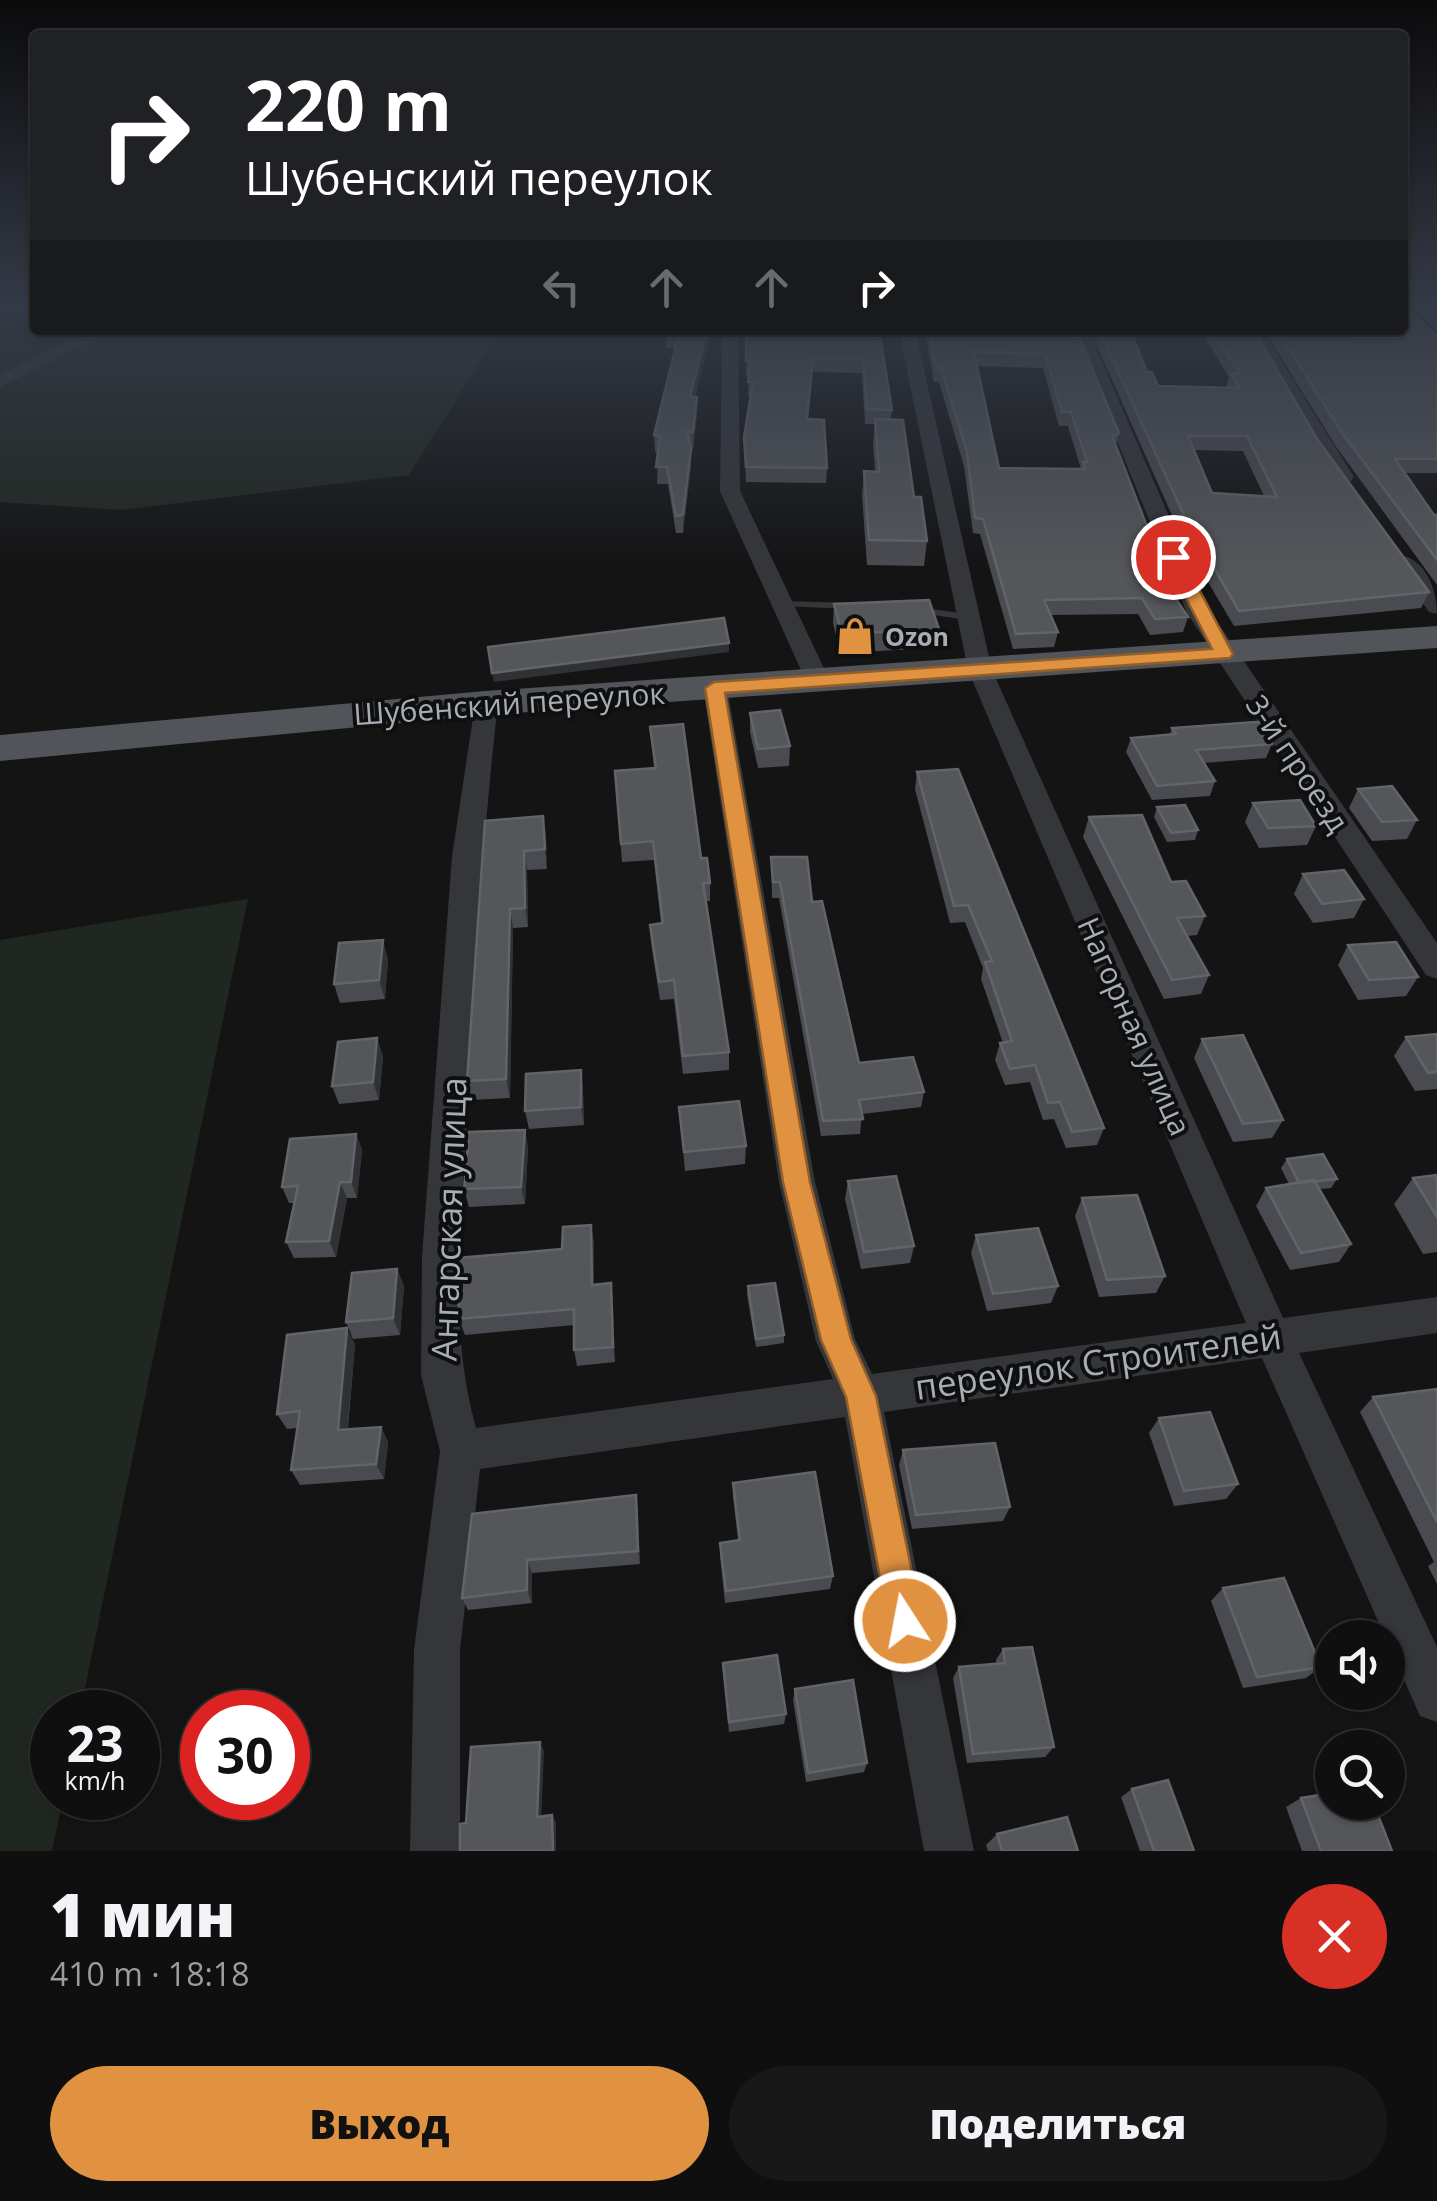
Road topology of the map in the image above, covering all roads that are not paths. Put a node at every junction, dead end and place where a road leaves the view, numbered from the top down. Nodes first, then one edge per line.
1 (730, 391) edge
2 (920, 391) edge
3 (1105, 391) edge
4 (1292, 391) edge
5 (1355, 492) edge
6 (1395, 548) edge
7 (782, 604) junction
8 (864, 607) edge
9 (1437, 608) edge
10 (909, 610) edge
11 (968, 618) junction
12 (1437, 637) edge
13 (1224, 654) junction
14 (980, 670) junction
15 (818, 681) junction
16 (714, 688) junction
17 (484, 703) junction
18 (0, 748) edge
19 (1437, 967) edge
20 (1437, 1314) edge
21 (1271, 1335) junction
22 (861, 1396) junction
23 (461, 1451) junction
24 (1437, 1699) edge
25 (435, 1851) edge
26 (949, 1851) edge

1 - 7 street
2 - 11 street, Нагорная улица
3 - 13 street, 3-й проезд
4 - 5 street
6 - 9 street
7 - 8 lane
7 - 15 street
10 - 11 lane
11 - 14 street, Нагорная улица
12 - 13 main road, Шубенский переулок
13 - 14 main road, Шубенский переулок
13 - 19 street, 3-й проезд
14 - 15 main road, Шубенский переулок
14 - 21 street, Нагорная улица
15 - 16 main road, Шубенский переулок
16 - 17 main road, Шубенский переулок
16 - 22 street
17 - 18 main road, Шубенский переулок
17 - 23 street, Ангарская улица
20 - 21 street, переулок Строителей
21 - 22 street, переулок Строителей
21 - 24 street, Нагорная улица
22 - 23 street, переулок Строителей
22 - 26 street
23 - 25 street, Ангарская улица

